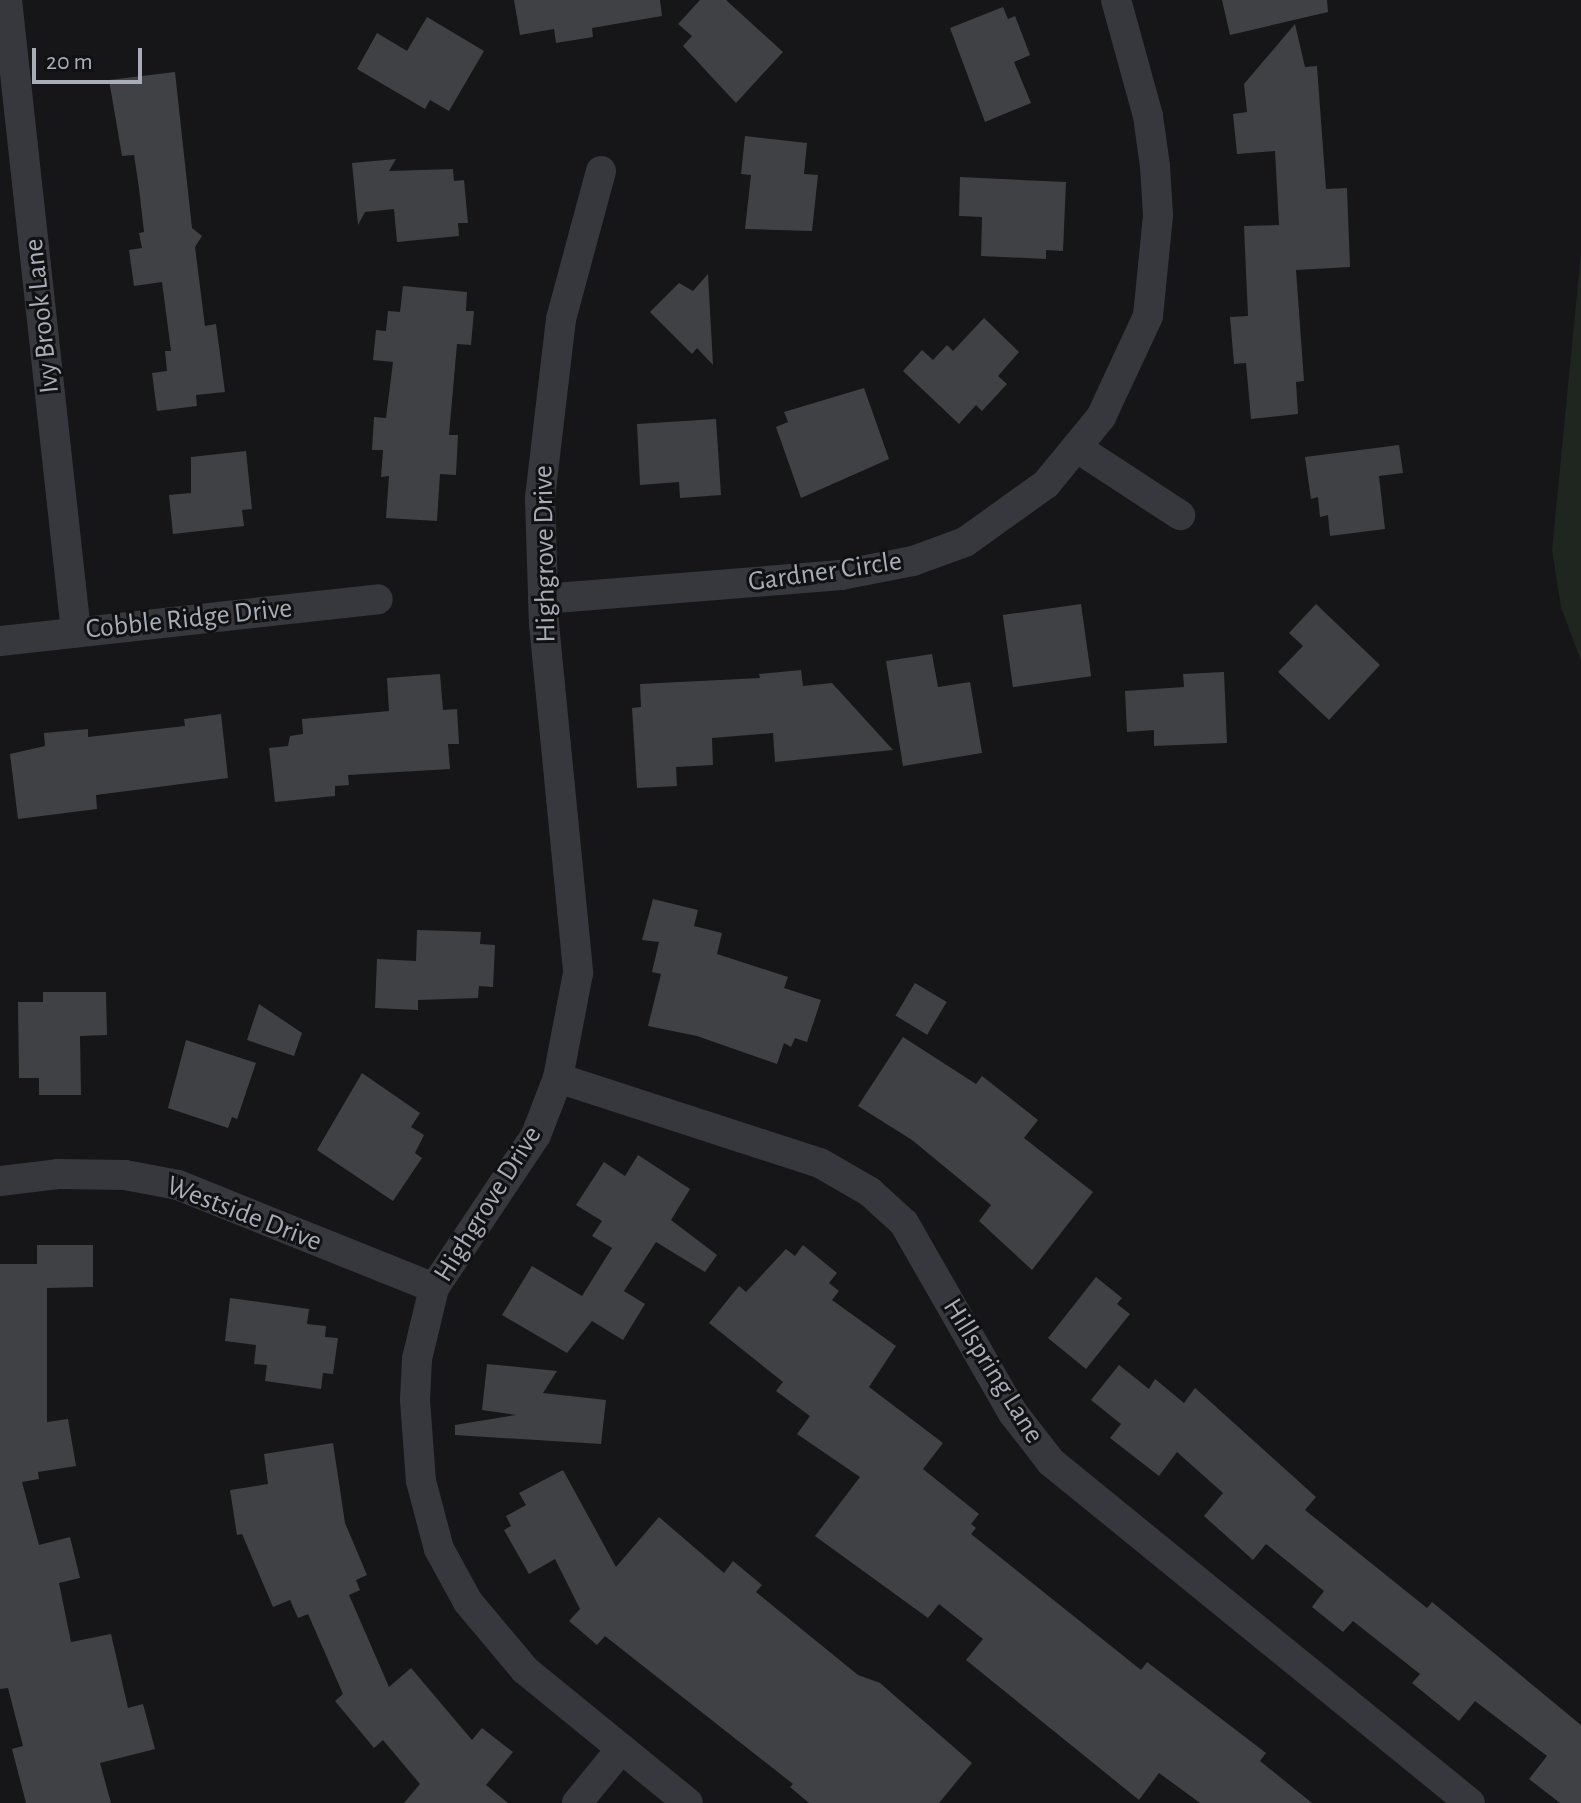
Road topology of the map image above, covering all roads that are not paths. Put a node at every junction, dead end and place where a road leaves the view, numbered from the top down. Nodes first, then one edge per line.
1 (7, 0) edge
2 (1116, 0) edge
3 (601, 171) dead end
4 (1079, 449) junction
5 (1180, 515) dead end
6 (378, 599) dead end
7 (543, 599) junction
8 (76, 632) junction
9 (0, 641) edge
10 (558, 1078) junction
11 (0, 1181) edge
12 (434, 1288) junction
13 (621, 1749) junction
14 (577, 1803) edge
15 (688, 1803) edge
16 (1470, 1803) edge

1 - 8 street, Ivy Brook Lane
2 - 4 street, Gardner Circle
3 - 7 street, Highgrove Drive
4 - 5 street
4 - 7 street, Gardner Circle
6 - 8 street, Cobble Ridge Drive
7 - 10 street, Highgrove Drive
8 - 9 street, Cobble Ridge Drive
10 - 12 street, Highgrove Drive
10 - 16 street, Hillspring Lane
11 - 12 street, Westside Drive
12 - 13 street, Highgrove Drive
13 - 14 street
13 - 15 street, Highgrove Drive

